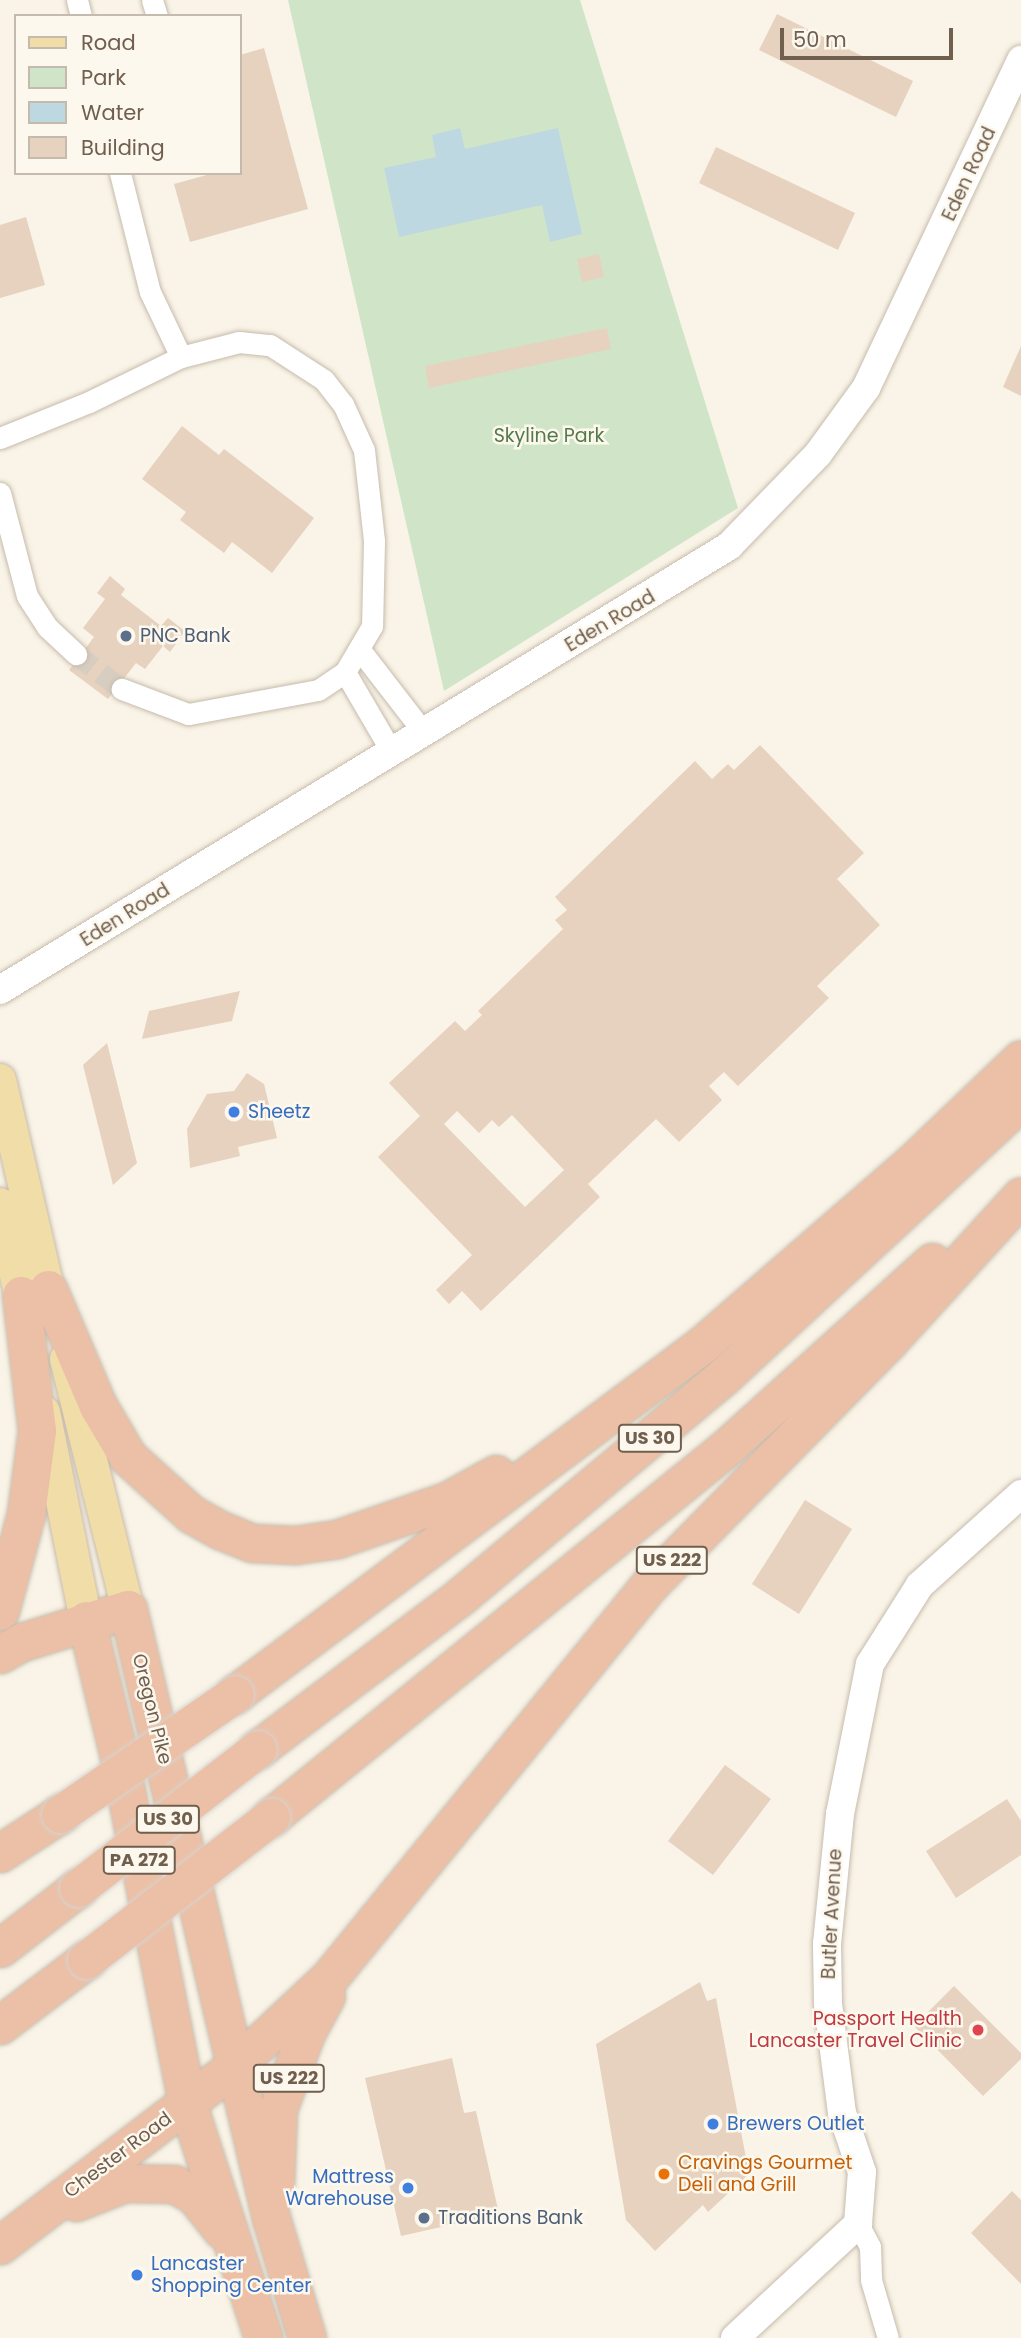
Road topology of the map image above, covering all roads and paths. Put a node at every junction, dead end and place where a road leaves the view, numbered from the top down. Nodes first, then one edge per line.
1 (1021, 60) edge
2 (121, 175) edge
3 (181, 357) junction
4 (0, 438) edge
5 (0, 493) edge
6 (360, 650) junction
7 (76, 654) tunnel mouth
8 (345, 672) junction
9 (122, 689) tunnel mouth
10 (425, 734) junction
11 (393, 754) junction
12 (0, 990) edge
13 (1021, 1059) edge
14 (0, 1080) edge
15 (1021, 1101) edge
16 (1021, 1177) edge
17 (1021, 1196) edge
18 (0, 1203) edge
19 (34, 1292) junction
20 (702, 1345) junction
21 (1021, 1494) edge
22 (128, 1609) junction
23 (0, 1611) edge
24 (86, 1620) junction
25 (0, 1654) edge
26 (0, 1853) edge
27 (0, 1948) edge
28 (354, 1952) junction
29 (0, 2025) edge
30 (236, 2065) junction
31 (187, 2102) junction
32 (271, 2218) junction
33 (858, 2224) junction
34 (0, 2246) edge
35 (237, 2249) junction
36 (263, 2338) edge
37 (307, 2338) edge
38 (735, 2338) edge
39 (888, 2338) edge

1 - 10 street, Eden Road
2 - 3 street
3 - 4 street
3 - 6 street
5 - 7 street
6 - 8 street
6 - 10 street
8 - 9 street
8 - 11 street
10 - 11 street, Eden Road
11 - 12 street, Eden Road
13 - 20 highway
14 - 19 main road, Oregon Pike / PA 272
15 - 27 highway, US 30, bridge
16 - 29 highway, US 30, bridge
17 - 28 highway, US 222
18 - 19 main road, Oregon Pike / PA 272
19 - 20 highway
19 - 22 main road, Oregon Pike / PA 272
19 - 23 highway
19 - 24 main road, Oregon Pike / PA 272
20 - 26 highway, bridge
21 - 33 street, Butler Avenue
22 - 24 highway
22 - 30 highway, Oregon Pike / PA 272
24 - 25 highway
24 - 31 highway, Oregon Pike / PA 272
28 - 30 highway, Chester Road
28 - 32 highway, US 222
30 - 31 highway, Chester Road
30 - 32 highway, Oregon Pike / PA 272
31 - 34 highway, Chester Road
31 - 35 highway, Oregon Pike / PA 272
32 - 37 highway, Oregon Pike / US 222
33 - 38 street
33 - 39 street
34 - 35 highway
35 - 36 highway, Oregon Pike

